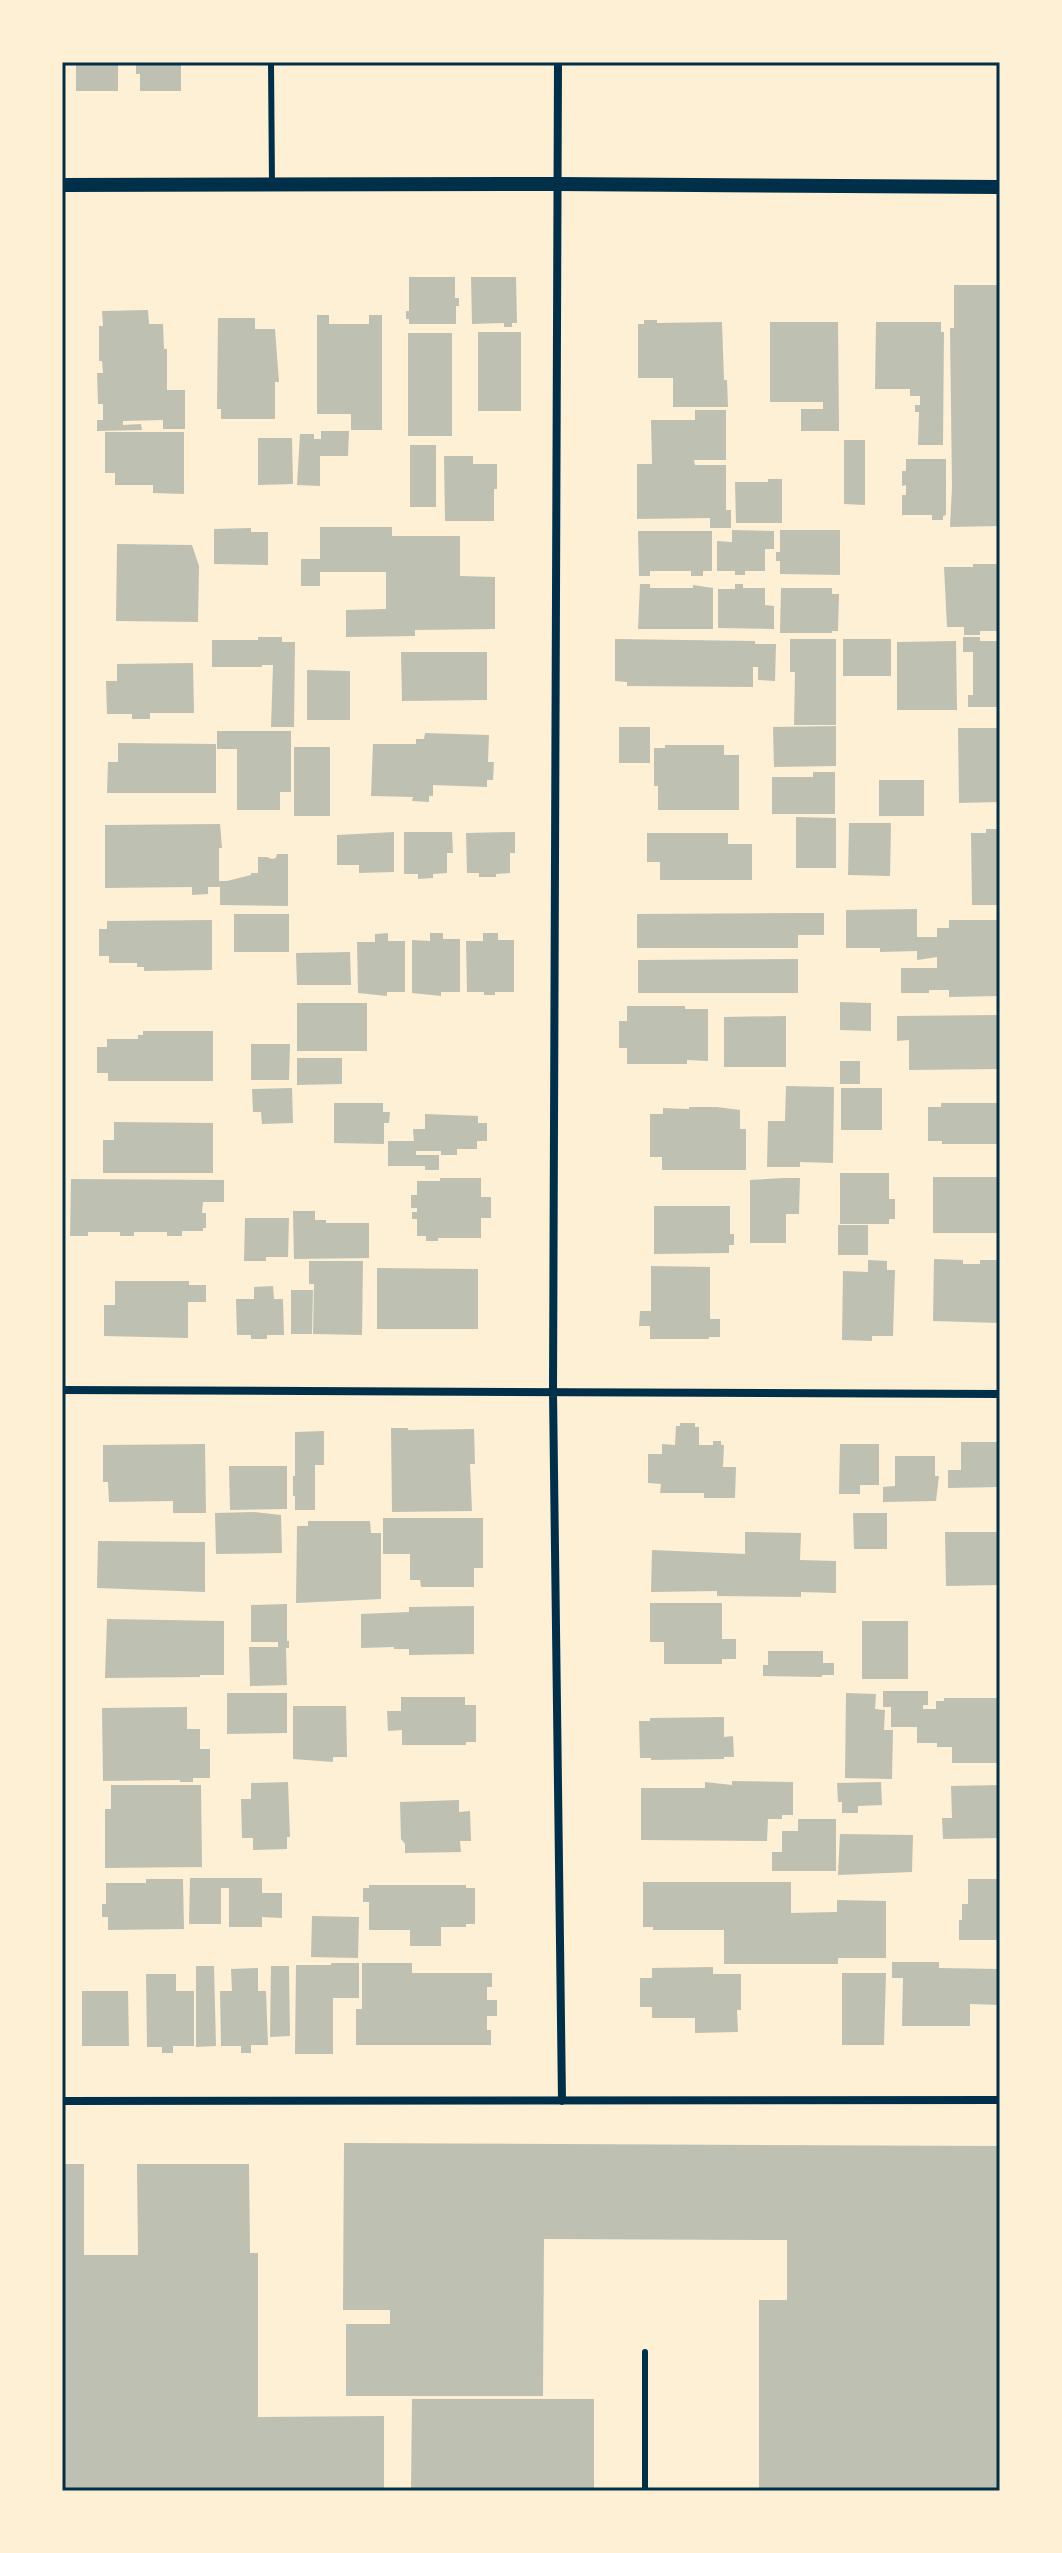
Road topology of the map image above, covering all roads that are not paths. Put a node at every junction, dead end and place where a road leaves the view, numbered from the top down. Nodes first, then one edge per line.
1 (271, 62) edge
2 (558, 62) edge
3 (557, 184) junction
4 (62, 185) edge
5 (272, 185) junction
6 (1000, 187) edge
7 (62, 1390) edge
8 (553, 1392) junction
9 (1000, 1394) edge
10 (1000, 2100) edge
11 (62, 2101) edge
12 (562, 2101) junction
13 (645, 2352) dead end
14 (645, 2491) edge

1 - 5 lane
2 - 3 street
3 - 5 street
3 - 6 street
3 - 8 street
4 - 5 street
7 - 8 street
8 - 9 street
8 - 12 street
10 - 12 street
11 - 12 street
13 - 14 lane

